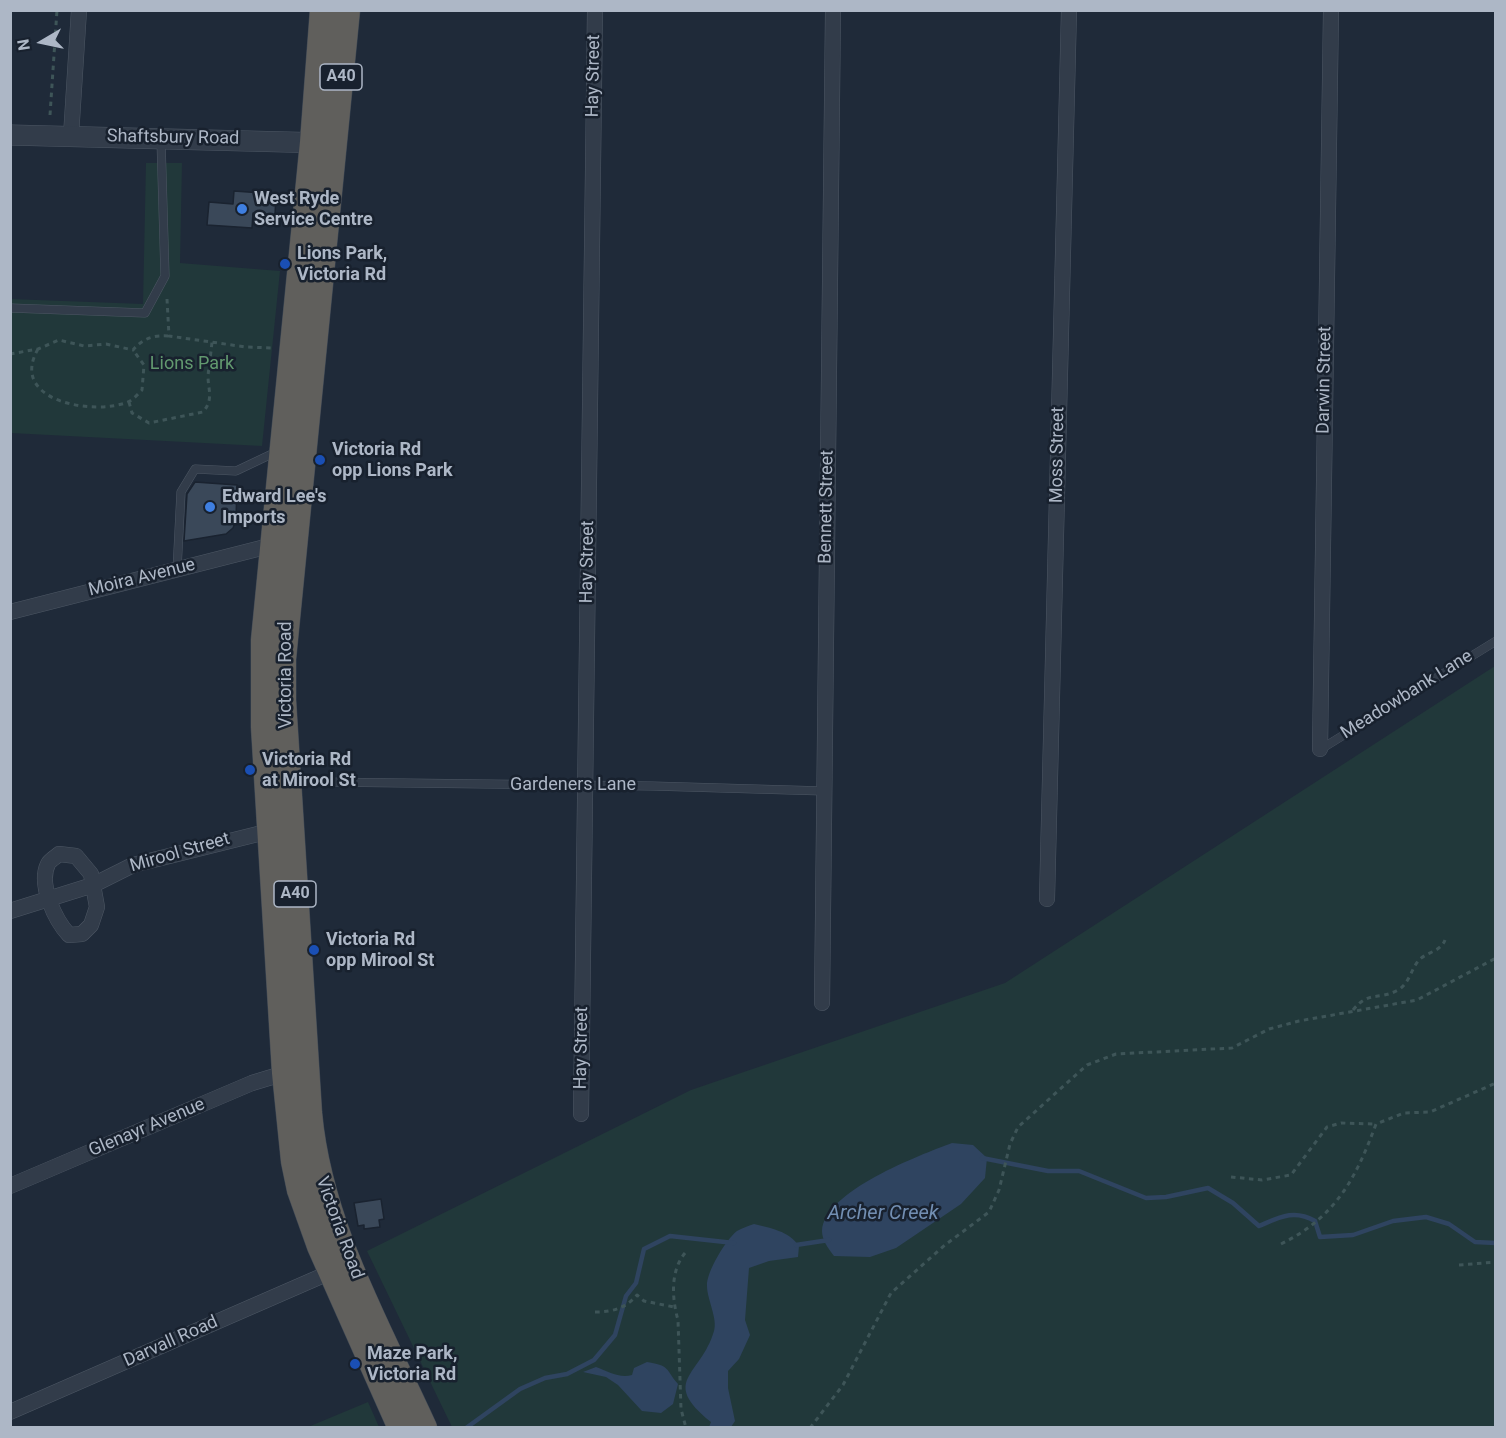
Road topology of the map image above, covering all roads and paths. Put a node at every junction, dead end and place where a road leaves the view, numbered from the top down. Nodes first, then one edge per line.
1 (57, 10) edge
2 (79, 10) edge
3 (323, 10) edge
4 (347, 10) edge
5 (595, 10) edge
6 (832, 10) edge
7 (1069, 10) edge
8 (1331, 10) edge
9 (50, 115) dead end
10 (10, 135) edge
11 (71, 136) junction
12 (161, 138) junction
13 (325, 143) junction
14 (165, 276) junction
15 (10, 308) edge
16 (169, 336) junction
17 (212, 342) junction
18 (277, 348) dead end
19 (38, 349) junction
20 (133, 350) junction
21 (10, 354) edge
22 (129, 402) junction
23 (282, 450) junction
24 (273, 545) junction
25 (177, 570) junction
26 (10, 612) edge
27 (1496, 641) edge
28 (1320, 749) joint
29 (322, 782) dead end
30 (585, 785) junction
31 (824, 791) junction
32 (270, 831) junction
33 (93, 885) junction
34 (49, 898) junction
35 (1047, 899) dead end
36 (10, 911) edge
37 (1445, 940) dead end
38 (1496, 958) edge
39 (822, 1003) dead end
40 (1352, 1011) junction
41 (285, 1073) junction
42 (1496, 1083) edge
43 (581, 1114) dead end
44 (1376, 1124) junction
45 (1232, 1177) dead end
46 (10, 1186) edge
47 (1281, 1244) dead end
48 (685, 1253) dead end
49 (1496, 1262) edge
50 (1459, 1265) dead end
51 (331, 1272) junction
52 (674, 1306) junction
53 (595, 1312) dead end
54 (10, 1412) edge
55 (401, 1428) edge
56 (424, 1428) edge
57 (686, 1428) edge
58 (810, 1428) edge

1 - 9 path
2 - 11 street
3 - 13 highway, Victoria Road / A40
4 - 13 highway, Victoria Road / A40
5 - 30 street, Hay Street
6 - 31 street, Bennett Street
7 - 35 street, Moss Street
8 - 28 street, Darwin Street
10 - 11 street, Shaftsbury Road
11 - 12 street, Shaftsbury Road
12 - 13 street, Shaftsbury Road
12 - 14 lane
13 - 23 highway, Victoria Road / A40
13 - 56 highway, Victoria Road / A40
14 - 15 lane
14 - 16 path
16 - 17 path
16 - 20 path
17 - 18 path
17 - 22 path
19 - 20 path
19 - 21 path
19 - 22 path
20 - 22 path
23 - 24 highway, Victoria Road / A40
23 - 25 lane
24 - 25 street, Moira Avenue
24 - 32 highway, Victoria Road / A40
25 - 26 street, Moira Avenue
27 - 28 lane, Meadowbank Lane
29 - 30 lane, Gardeners Lane
30 - 31 lane, Gardeners Lane
30 - 43 street, Hay Street
31 - 39 street, Bennett Street
32 - 33 street, Mirool Street
32 - 41 highway, Victoria Road / A40
33 - 34 street, Mirool Street
33 - 34 street
33 - 34 street
34 - 36 street, Mirool Street
37 - 40 path
38 - 40 path
40 - 58 path
41 - 46 street, Glenayr Avenue
41 - 51 highway, Victoria Road / A40
42 - 44 path
44 - 45 path
44 - 47 path
48 - 52 path
49 - 50 path
51 - 54 street, Darvall Road
51 - 55 highway, Victoria Road / A40
52 - 53 path
52 - 57 path

